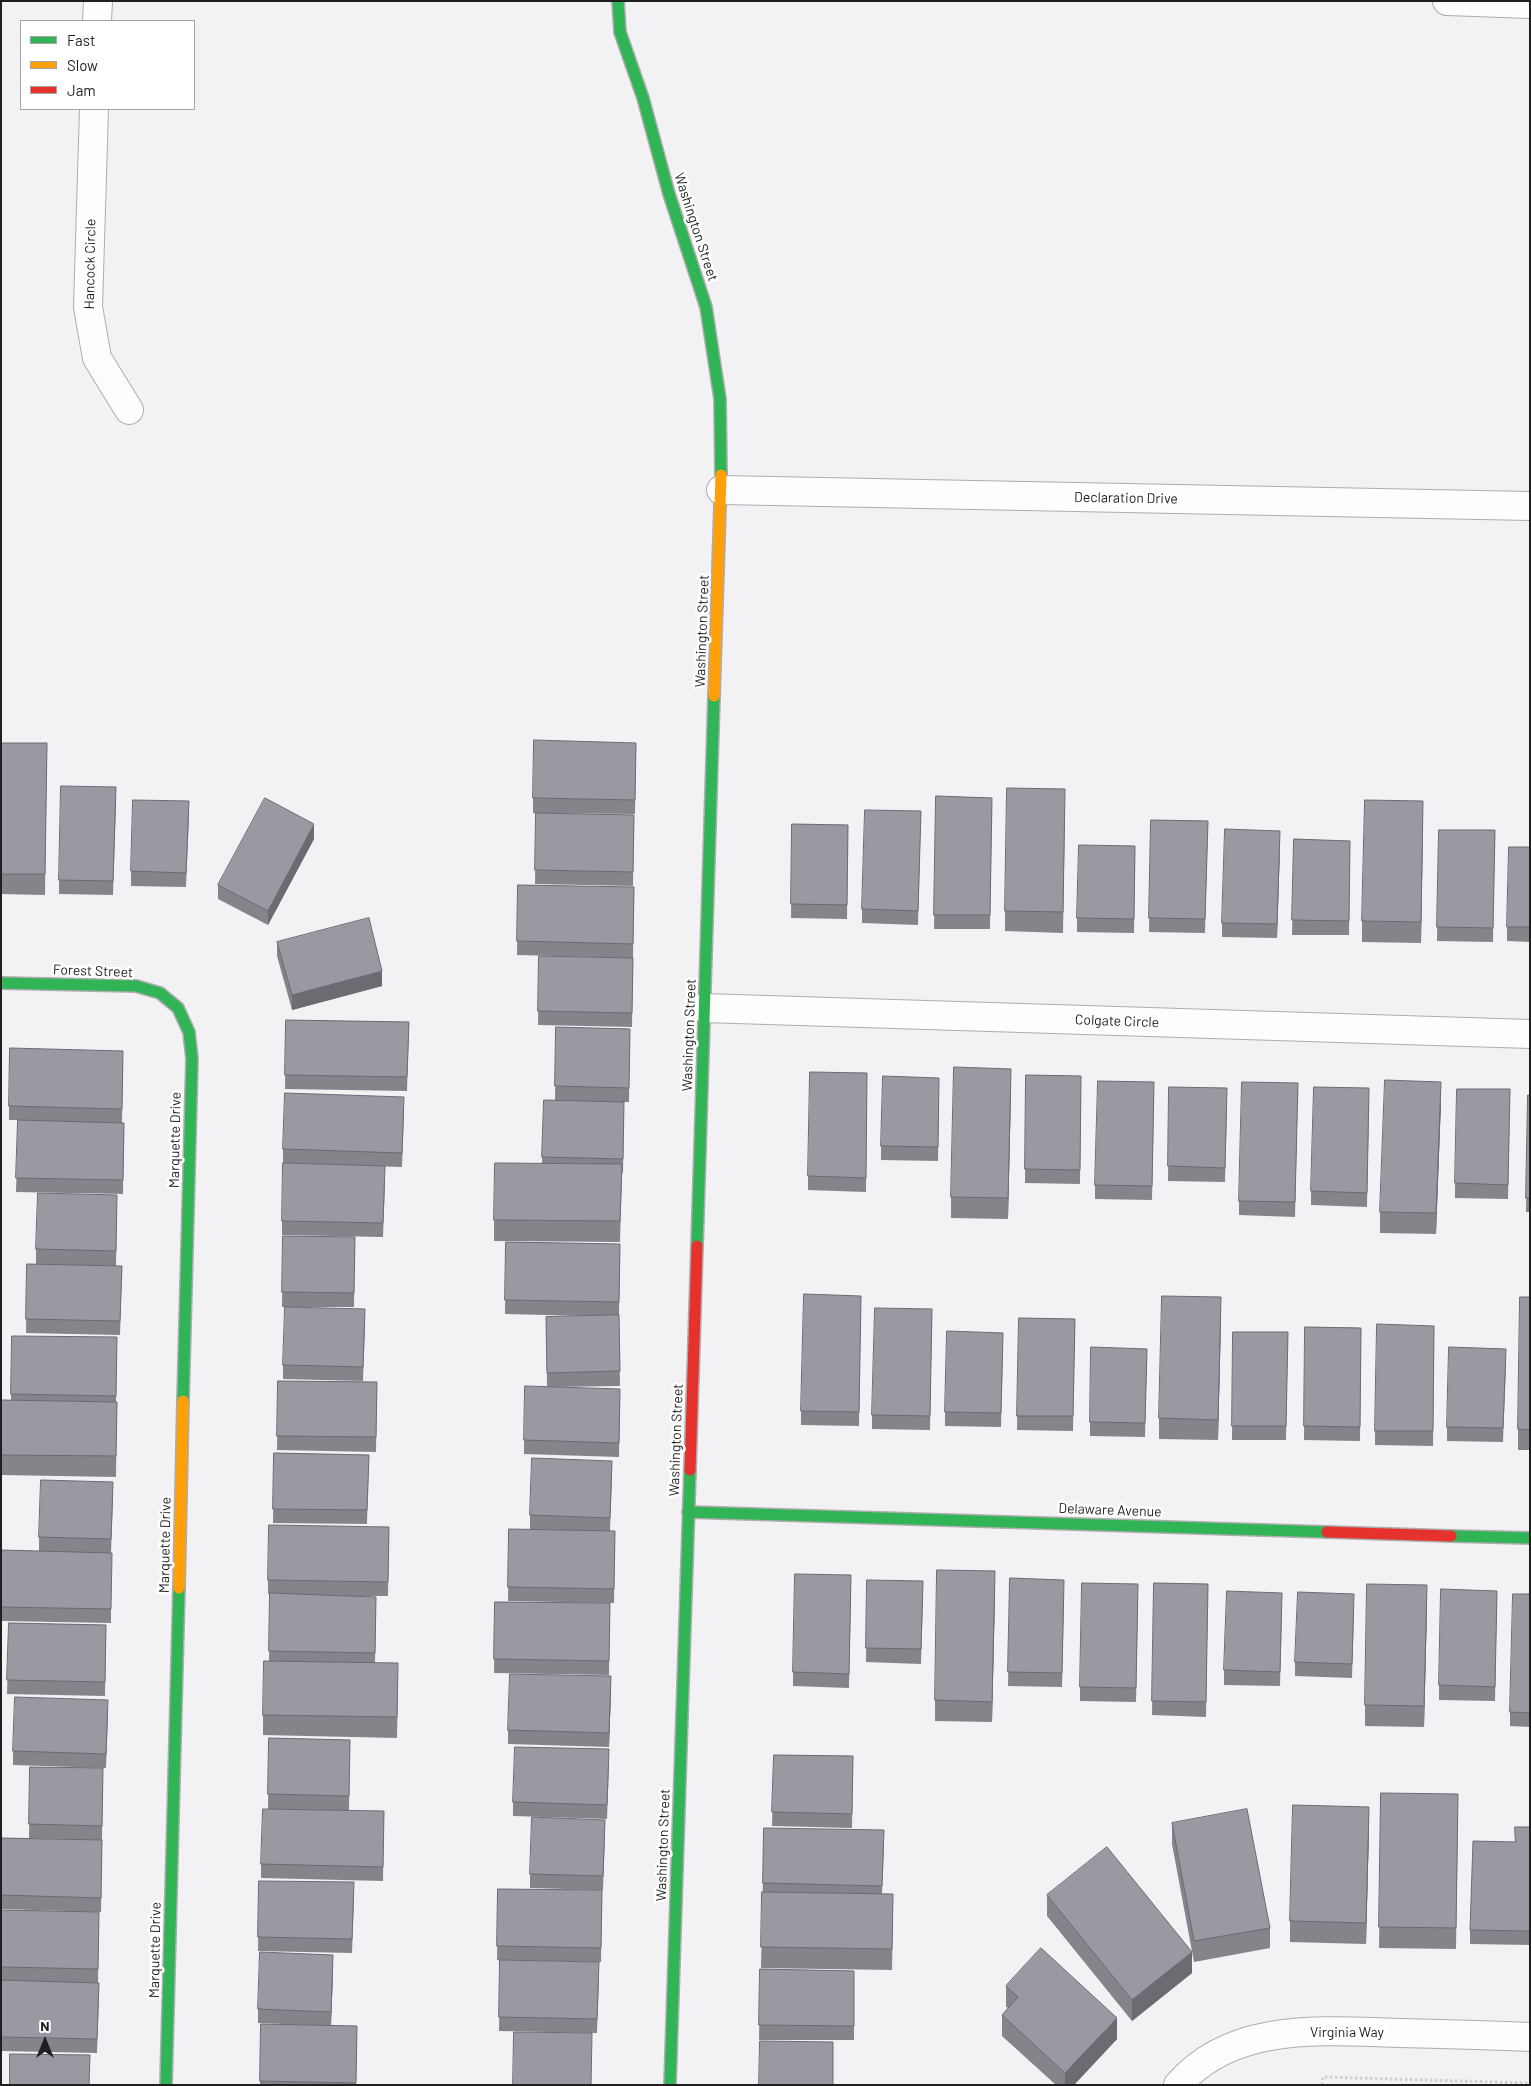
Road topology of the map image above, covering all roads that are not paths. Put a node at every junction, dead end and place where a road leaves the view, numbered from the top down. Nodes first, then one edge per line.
1 (98, 1) edge
2 (618, 1) edge
3 (1447, 1) edge
4 (1530, 4) edge
5 (97, 20) edge
6 (94, 110) edge
7 (129, 410) dead end
8 (721, 490) junction
9 (1530, 506) edge
10 (1, 983) edge
11 (178, 1008) joint
12 (704, 1008) junction
13 (1530, 1034) edge
14 (688, 1512) junction
15 (1530, 1538) edge
16 (1530, 2036) edge
17 (166, 2085) edge
18 (670, 2085) edge
19 (1178, 2085) edge

1 - 5 street
2 - 8 street, Washington Street
3 - 4 street
6 - 7 street, Hancock Circle
8 - 9 street, Declaration Drive
8 - 12 street, Washington Street
10 - 11 street, Forest Street
11 - 17 street, Marquette Drive
12 - 13 street, Colgate Circle
12 - 14 street, Washington Street
14 - 15 street, Delaware Avenue
14 - 18 street, Washington Street
16 - 19 street, Virginia Way

